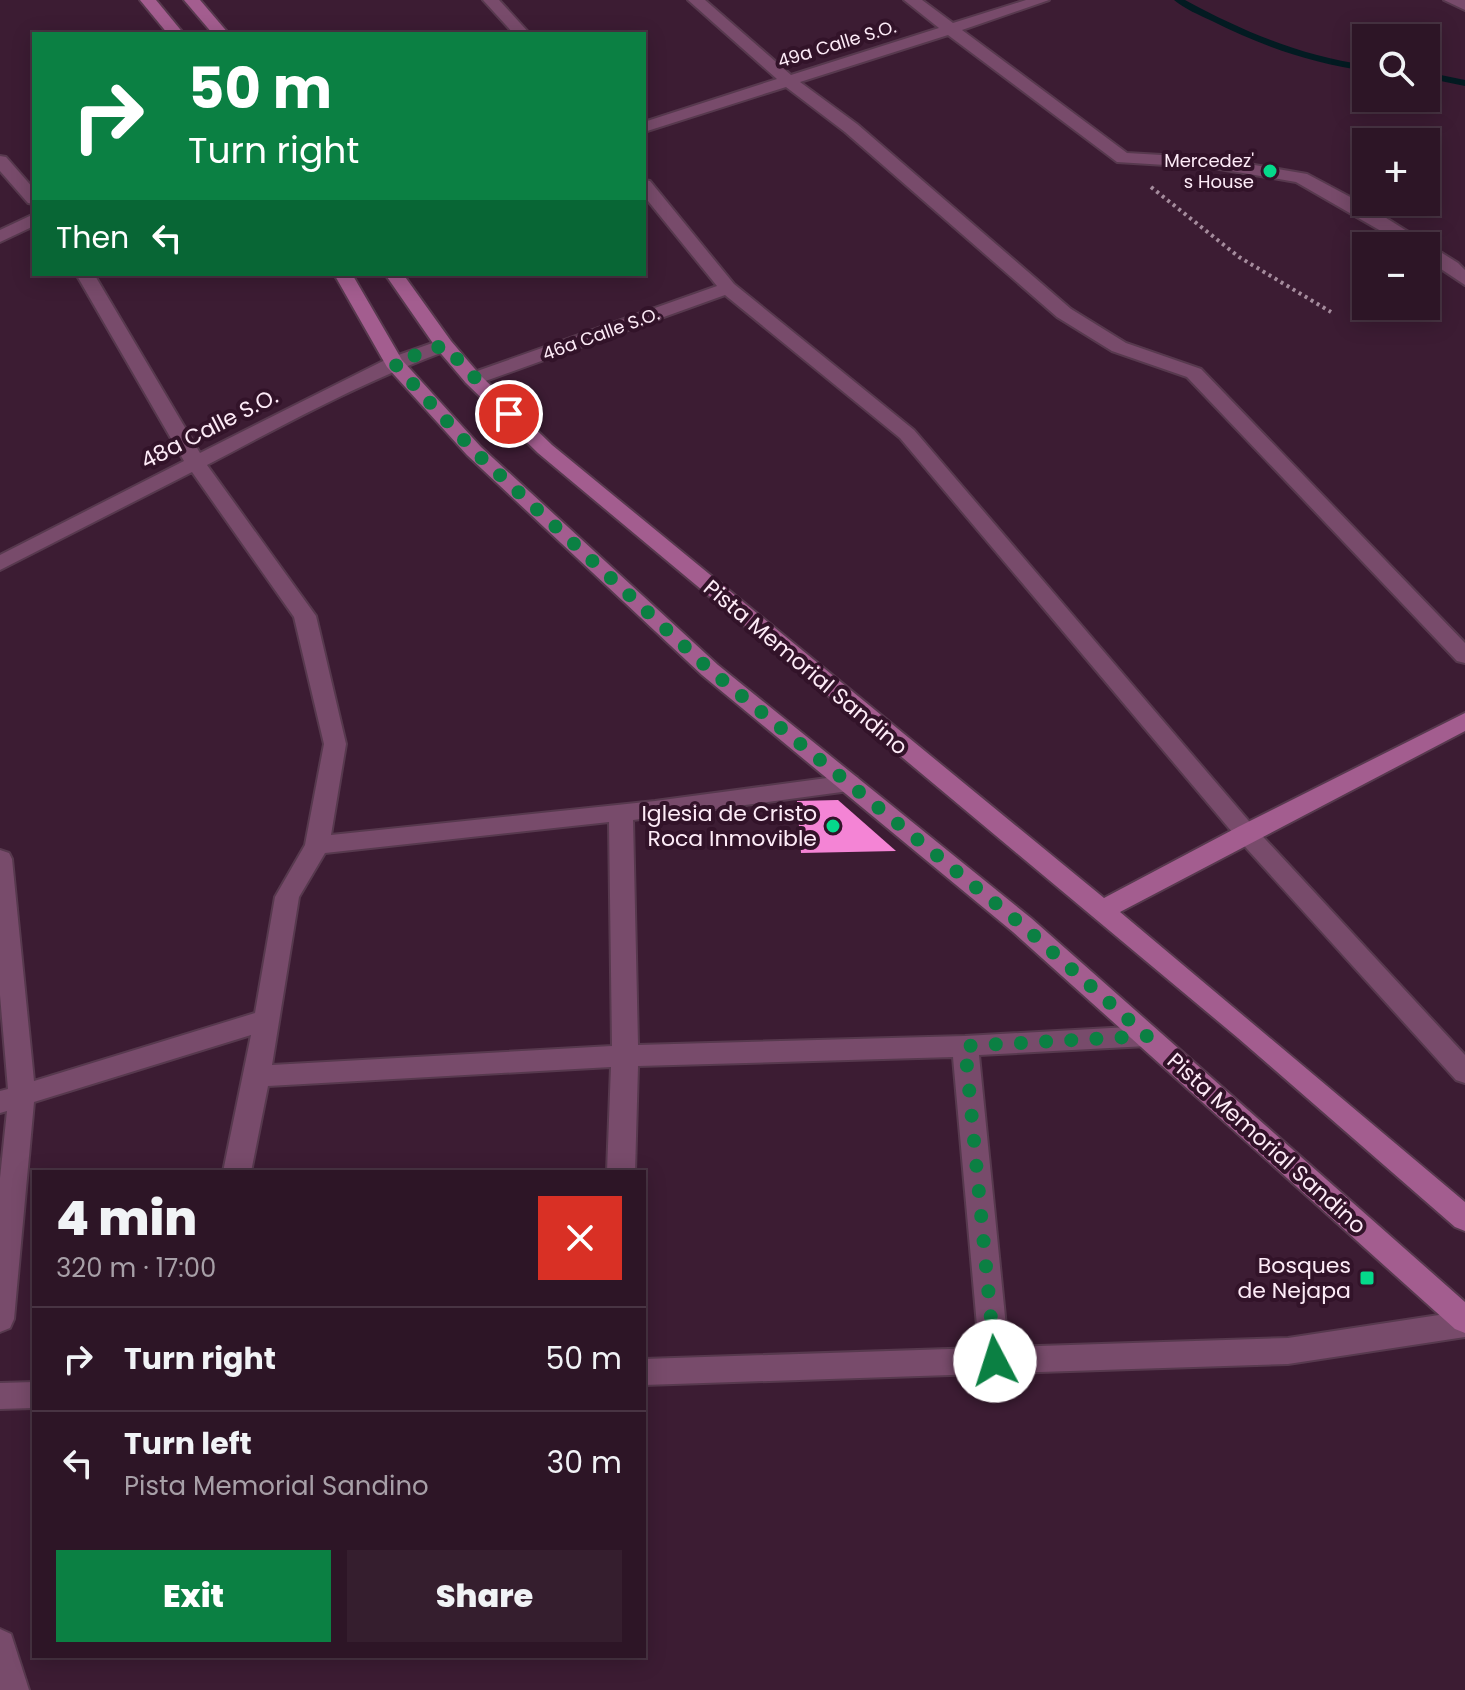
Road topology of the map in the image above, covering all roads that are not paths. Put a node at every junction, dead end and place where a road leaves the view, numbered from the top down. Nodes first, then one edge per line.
1 (148, 0) edge
2 (192, 0) edge
3 (491, 0) edge
4 (696, 0) edge
5 (912, 0) edge
6 (1041, 0) edge
7 (1452, 0) edge
8 (1465, 5) edge
9 (953, 28) junction
10 (174, 32) edge
11 (219, 32) edge
12 (520, 32) edge
13 (787, 80) junction
14 (646, 126) edge
15 (0, 161) edge
16 (646, 187) edge
17 (32, 197) edge
18 (32, 220) edge
19 (1396, 232) edge
20 (0, 237) edge
21 (1440, 260) edge
22 (86, 276) edge
23 (344, 276) edge
24 (395, 276) edge
25 (1465, 280) edge
26 (728, 288) junction
27 (444, 345) junction
28 (394, 363) junction
29 (473, 379) junction
30 (195, 462) junction
31 (0, 563) edge
32 (1465, 656) edge
33 (1465, 721) edge
34 (849, 783) junction
35 (621, 813) junction
36 (1246, 833) junction
37 (317, 845) junction
38 (0, 859) edge
39 (1101, 911) junction
40 (266, 1020) junction
41 (1147, 1036) junction
42 (965, 1046) junction
43 (625, 1056) junction
44 (1465, 1073) edge
45 (257, 1076) junction
46 (11, 1098) edge
47 (237, 1170) edge
48 (621, 1170) edge
49 (1465, 1219) edge
50 (0, 1319) edge
51 (1465, 1322) edge
52 (995, 1361) junction
53 (646, 1372) edge
54 (32, 1395) edge
55 (0, 1396) edge
56 (0, 1645) edge
57 (13, 1690) edge

1 - 10 main road
2 - 11 main road
3 - 12 street
4 - 13 street
5 - 9 street
6 - 9 street, 49a Calle S.O.
7 - 8 street
9 - 13 street, 49a Calle S.O.
9 - 19 street
13 - 14 street, 49a Calle S.O.
13 - 32 street
15 - 17 street
16 - 26 street
18 - 20 street
21 - 25 street
22 - 30 street
23 - 28 main road, Pista Memorial Sandino
24 - 27 main road, Pista Memorial Sandino
26 - 29 street, 46a Calle S.O.
26 - 36 street
27 - 28 street, 48a Calle S.O.
27 - 29 main road, Pista Memorial Sandino
28 - 30 street, 48a Calle S.O.
28 - 34 main road, Pista Memorial Sandino
29 - 39 main road, Pista Memorial Sandino
30 - 31 street, 48a Calle S.O.
30 - 37 street
33 - 36 main road
34 - 35 street
34 - 41 main road, Pista Memorial Sandino
35 - 37 street
35 - 43 street
36 - 39 main road
36 - 44 street
37 - 40 street
38 - 46 street
39 - 49 main road, Pista Memorial Sandino
40 - 45 street
40 - 46 street
41 - 42 street
41 - 51 main road, Pista Memorial Sandino
42 - 43 street
42 - 52 street
43 - 45 street
43 - 48 street
45 - 47 street
46 - 50 street
51 - 52 street
52 - 53 street
54 - 55 street
56 - 57 street

